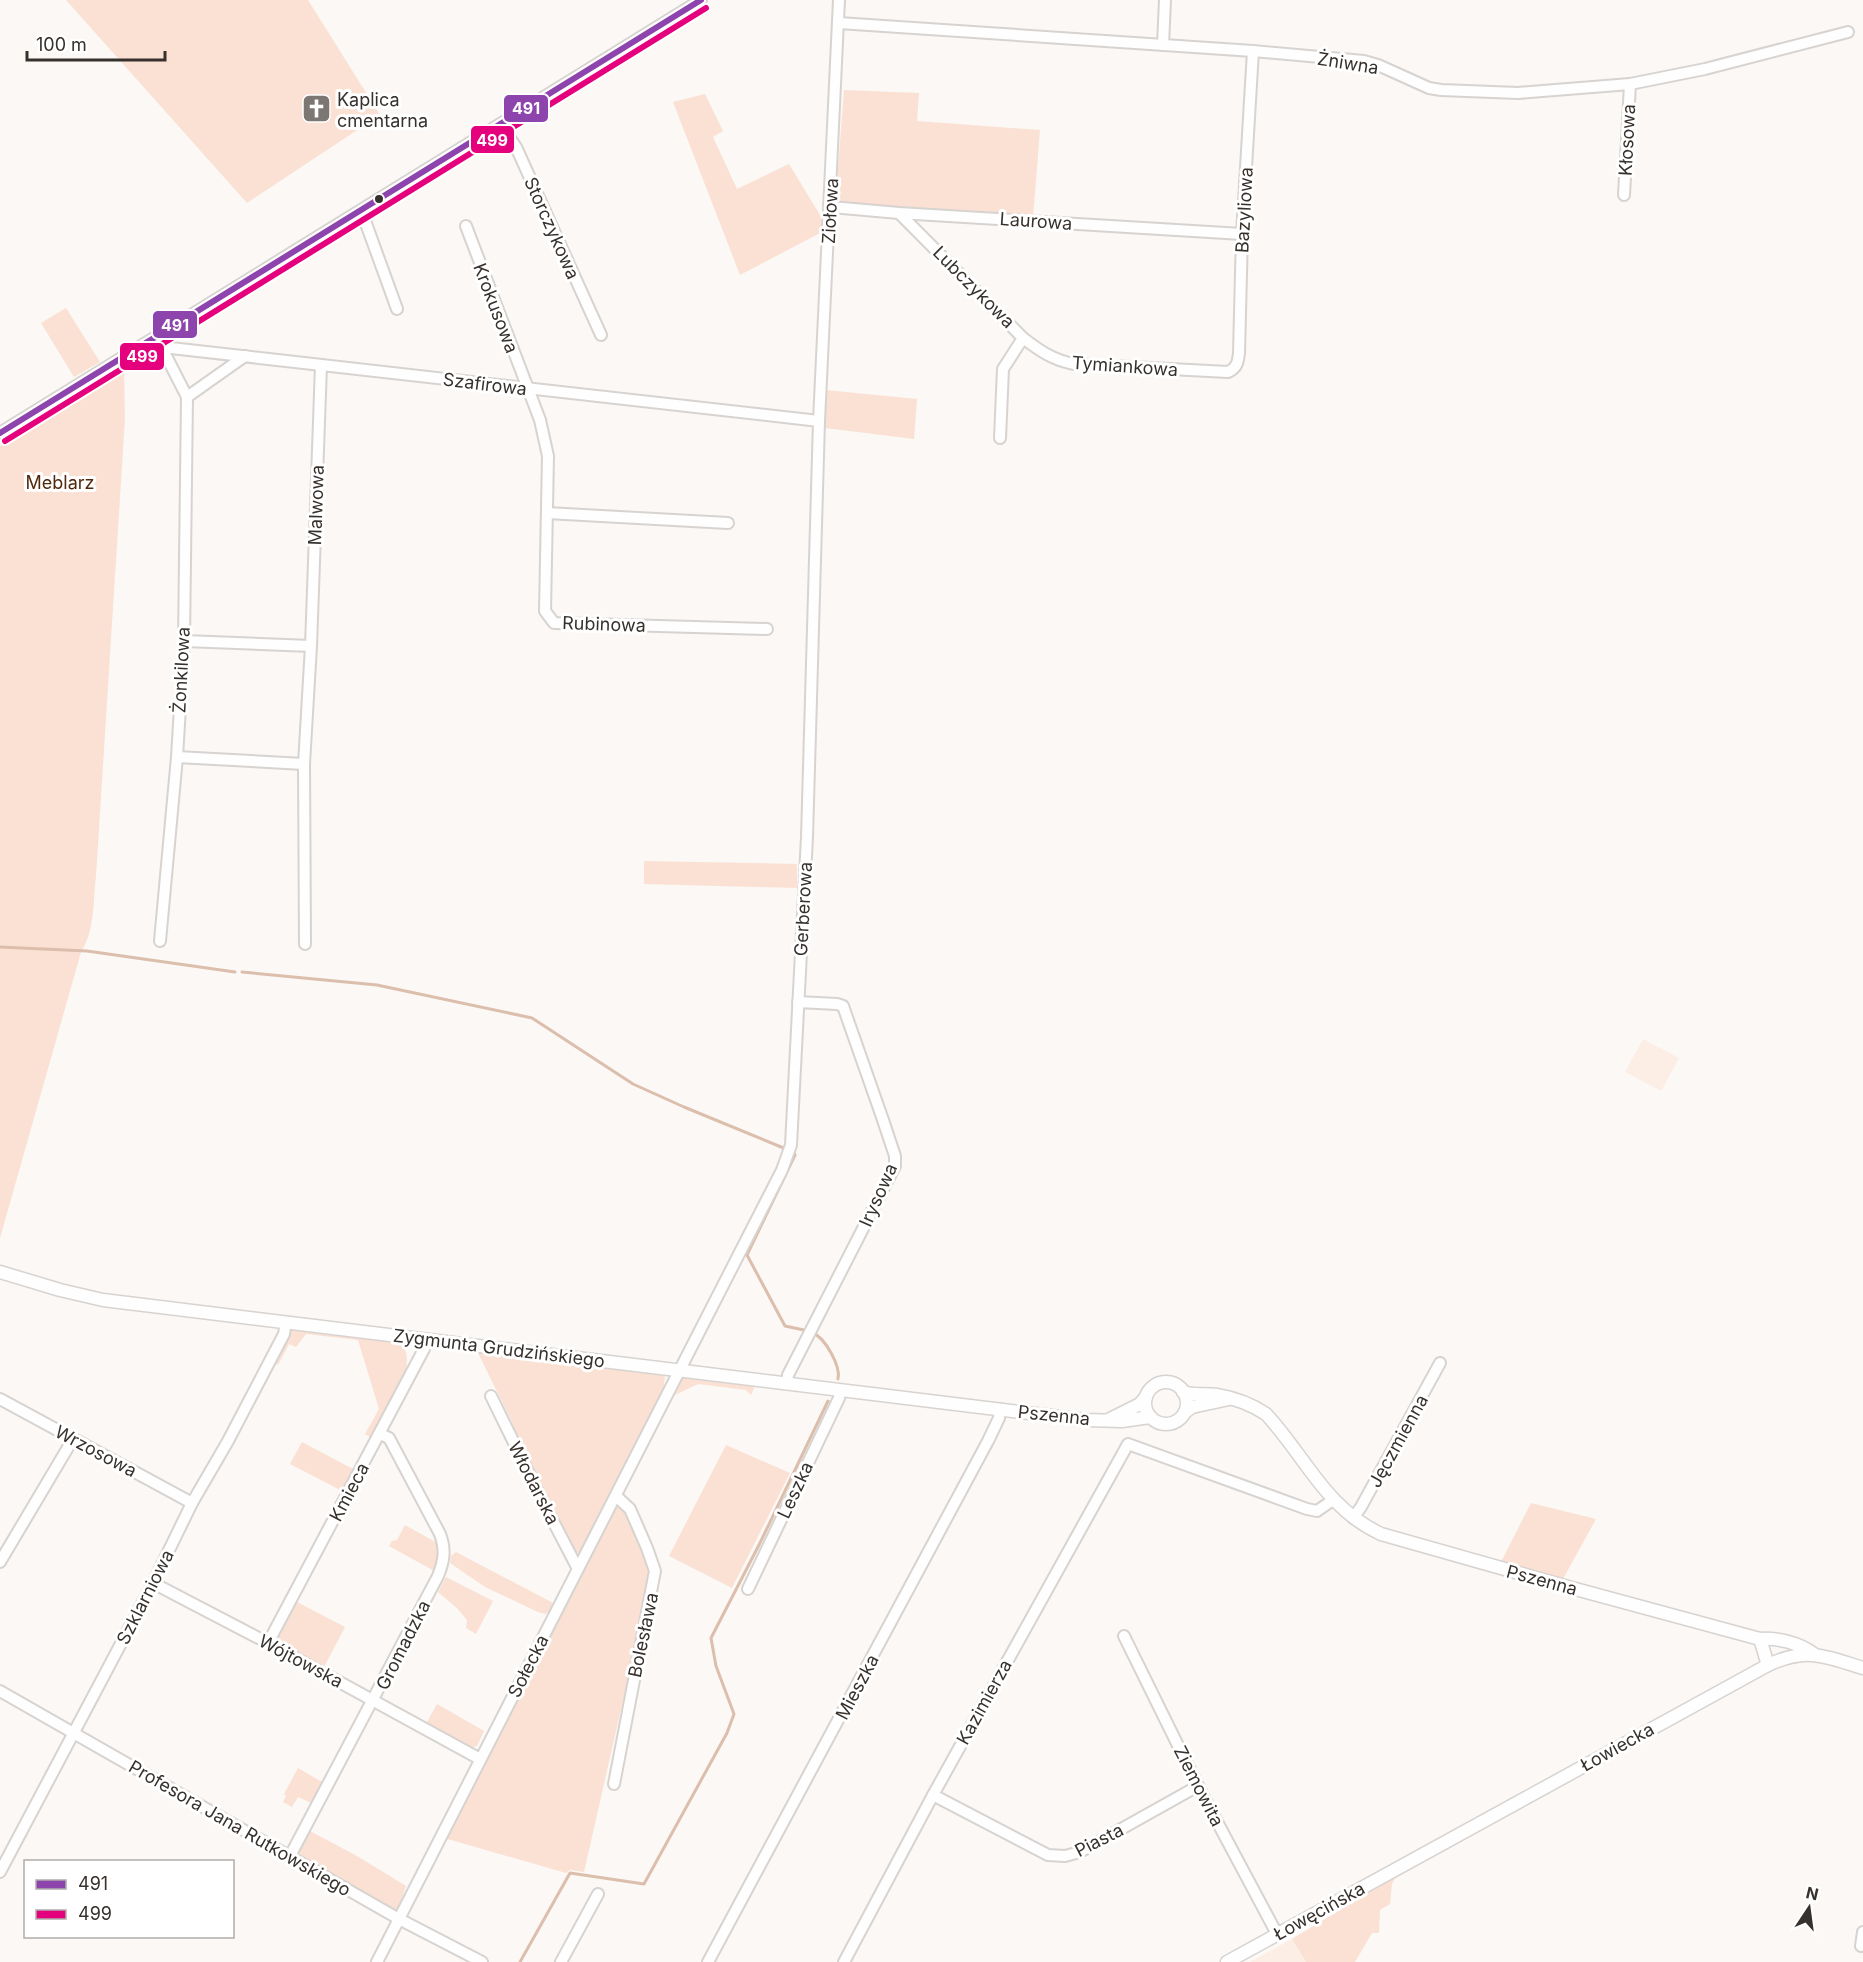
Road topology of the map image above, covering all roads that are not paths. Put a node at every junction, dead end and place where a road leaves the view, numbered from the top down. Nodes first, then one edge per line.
1 (701, 0) edge
2 (839, 0) edge
3 (1165, 0) edge
4 (839, 23) junction
5 (1848, 32) dead end
6 (1163, 45) junction
7 (1253, 51) junction
8 (1630, 84) junction
9 (500, 124) junction
10 (1624, 195) dead end
11 (831, 207) junction
12 (360, 211) junction
13 (899, 213) junction
14 (466, 226) dead end
15 (1242, 234) junction
16 (397, 309) dead end
17 (600, 335) dead end
18 (1023, 338) junction
19 (159, 343) junction
20 (245, 356) junction
21 (321, 365) junction
22 (1234, 369) joint
23 (527, 389) junction
24 (187, 397) junction
25 (819, 421) junction
26 (0, 433) edge
27 (1000, 438) dead end
28 (547, 513) junction
29 (728, 523) dead end
30 (767, 629) dead end
31 (184, 641) junction
32 (311, 646) junction
33 (177, 757) junction
34 (304, 764) junction
35 (160, 941) dead end
36 (305, 944) dead end
37 (798, 1002) junction
38 (0, 1272) edge
39 (286, 1322) junction
40 (426, 1340) junction
41 (1440, 1363) dead end
42 (680, 1371) junction
43 (787, 1383) junction
44 (840, 1390) junction
45 (1183, 1392) junction
46 (491, 1395) dead end
47 (1146, 1397) junction
48 (0, 1399) edge
49 (1230, 1399) junction
50 (1000, 1409) junction
51 (1185, 1412) junction
52 (1150, 1417) junction
53 (1107, 1421) junction
54 (380, 1434) junction
55 (72, 1439) junction
56 (616, 1496) junction
57 (1333, 1500) junction
58 (192, 1503) junction
59 (1353, 1518) junction
60 (0, 1562) edge
61 (578, 1569) junction
62 (153, 1583) junction
63 (748, 1589) dead end
64 (1124, 1636) dead end
65 (1766, 1639) junction
66 (268, 1643) junction
67 (1814, 1654) junction
68 (1780, 1659) junction
69 (1768, 1665) junction
70 (1863, 1668) edge
71 (0, 1691) edge
72 (374, 1701) junction
73 (74, 1733) junction
74 (480, 1759) junction
75 (614, 1784) dead end
76 (1198, 1786) junction
77 (933, 1795) junction
78 (290, 1856) junction
79 (0, 1872) edge
80 (1380, 1876) joint
81 (598, 1894) dead end
82 (399, 1919) junction
83 (1863, 1932) edge
84 (1277, 1934) junction
85 (1861, 1946) dead end
86 (377, 1962) edge
87 (482, 1962) edge
88 (561, 1962) edge
89 (708, 1962) edge
90 (844, 1962) edge
91 (1227, 1962) edge

1 - 9 street
2 - 4 street, Ziołowa
3 - 6 street
4 - 6 street, Żniwna
4 - 11 street, Ziołowa
5 - 8 street, Żniwna
6 - 7 street, Żniwna
7 - 8 street, Żniwna
7 - 15 street, Bazyliowa
8 - 10 street, Kłosowa
9 - 12 street
9 - 17 street, Storczykowa
11 - 13 street, Laurowa
11 - 25 street, Ziołowa
12 - 16 street
12 - 19 street
13 - 15 street, Laurowa
13 - 18 street, Lubczykowa
14 - 23 street, Krokusowa
15 - 22 street, Bazyliowa
18 - 22 street, Tymiankowa
18 - 27 street, Lubczykowa
19 - 20 street, Szafirowa
19 - 24 street, Żonkilowa
19 - 26 street
20 - 21 street, Szafirowa
20 - 24 street
21 - 23 street, Szafirowa
21 - 32 street, Malwowa
23 - 25 street, Szafirowa
23 - 28 street, Rubinowa
24 - 31 street, Żonkilowa
25 - 37 street, Gerberowa
28 - 29 street
28 - 30 street, Rubinowa
31 - 32 street
31 - 33 street, Żonkilowa
32 - 34 street, Malwowa
33 - 34 street
33 - 35 street, Żonkilowa
34 - 36 street, Malwowa
37 - 42 street, Gerberowa
37 - 43 street, Irysowa
38 - 39 street, Zygmunta Grudzińskiego
39 - 40 street, Zygmunta Grudzińskiego
39 - 58 street, Szklarniowa
40 - 42 street, Zygmunta Grudzińskiego
40 - 54 street, Kmieca
41 - 59 street, Jęczmienna
42 - 43 street, Zygmunta Grudzińskiego
42 - 56 street, Sołecka
43 - 44 street, Zygmunta Grudzińskiego
44 - 50 street, Zygmunta Grudzińskiego
44 - 63 street, Leszka
45 - 47 street, Pszenna
45 - 49 street, Pszenna
45 - 51 street
46 - 61 street, Włodarska
47 - 52 street
47 - 53 street, Pszenna
48 - 55 street, Wrzosowa
49 - 51 street, Pszenna
49 - 57 street, Pszenna
50 - 53 street, Pszenna
50 - 89 street, Mieszka
51 - 52 street, Pszenna
52 - 53 street, Pszenna
54 - 66 street, Kmieca
54 - 72 street, Gromadzka
55 - 58 street, Wrzosowa
55 - 60 street
56 - 61 street, Sołecka
56 - 75 street, Bolesława
57 - 59 street, Pszenna
57 - 77 street, Kazimierza
58 - 62 street, Szklarniowa
59 - 65 street, Pszenna
61 - 74 street, Sołecka
62 - 66 street, Wójtowska
62 - 73 street, Szklarniowa
64 - 76 street, Ziemowita
65 - 67 street, Pszenna
65 - 68 street
65 - 69 street
66 - 72 street, Wójtowska
67 - 68 street, Łowiecka
67 - 70 street, Łowiecka
68 - 69 street, Łowiecka
69 - 80 street, Łowiecka
71 - 73 street, Profesora Jana Rutkowskiego
72 - 74 street, Wójtowska
72 - 78 street, Gromadzka
73 - 78 street, Profesora Jana Rutkowskiego
73 - 79 street, Szklarniowa
74 - 82 street, Sołecka
76 - 77 street, Piasta
76 - 84 street, Ziemowita
77 - 90 street, Kazimierza
78 - 82 street, Profesora Jana Rutkowskiego
80 - 84 street, Łowęcińska
81 - 88 street
82 - 86 street, Sołecka
82 - 87 street, Profesora Jana Rutkowskiego
83 - 85 street
84 - 91 street, Łowęcińska

